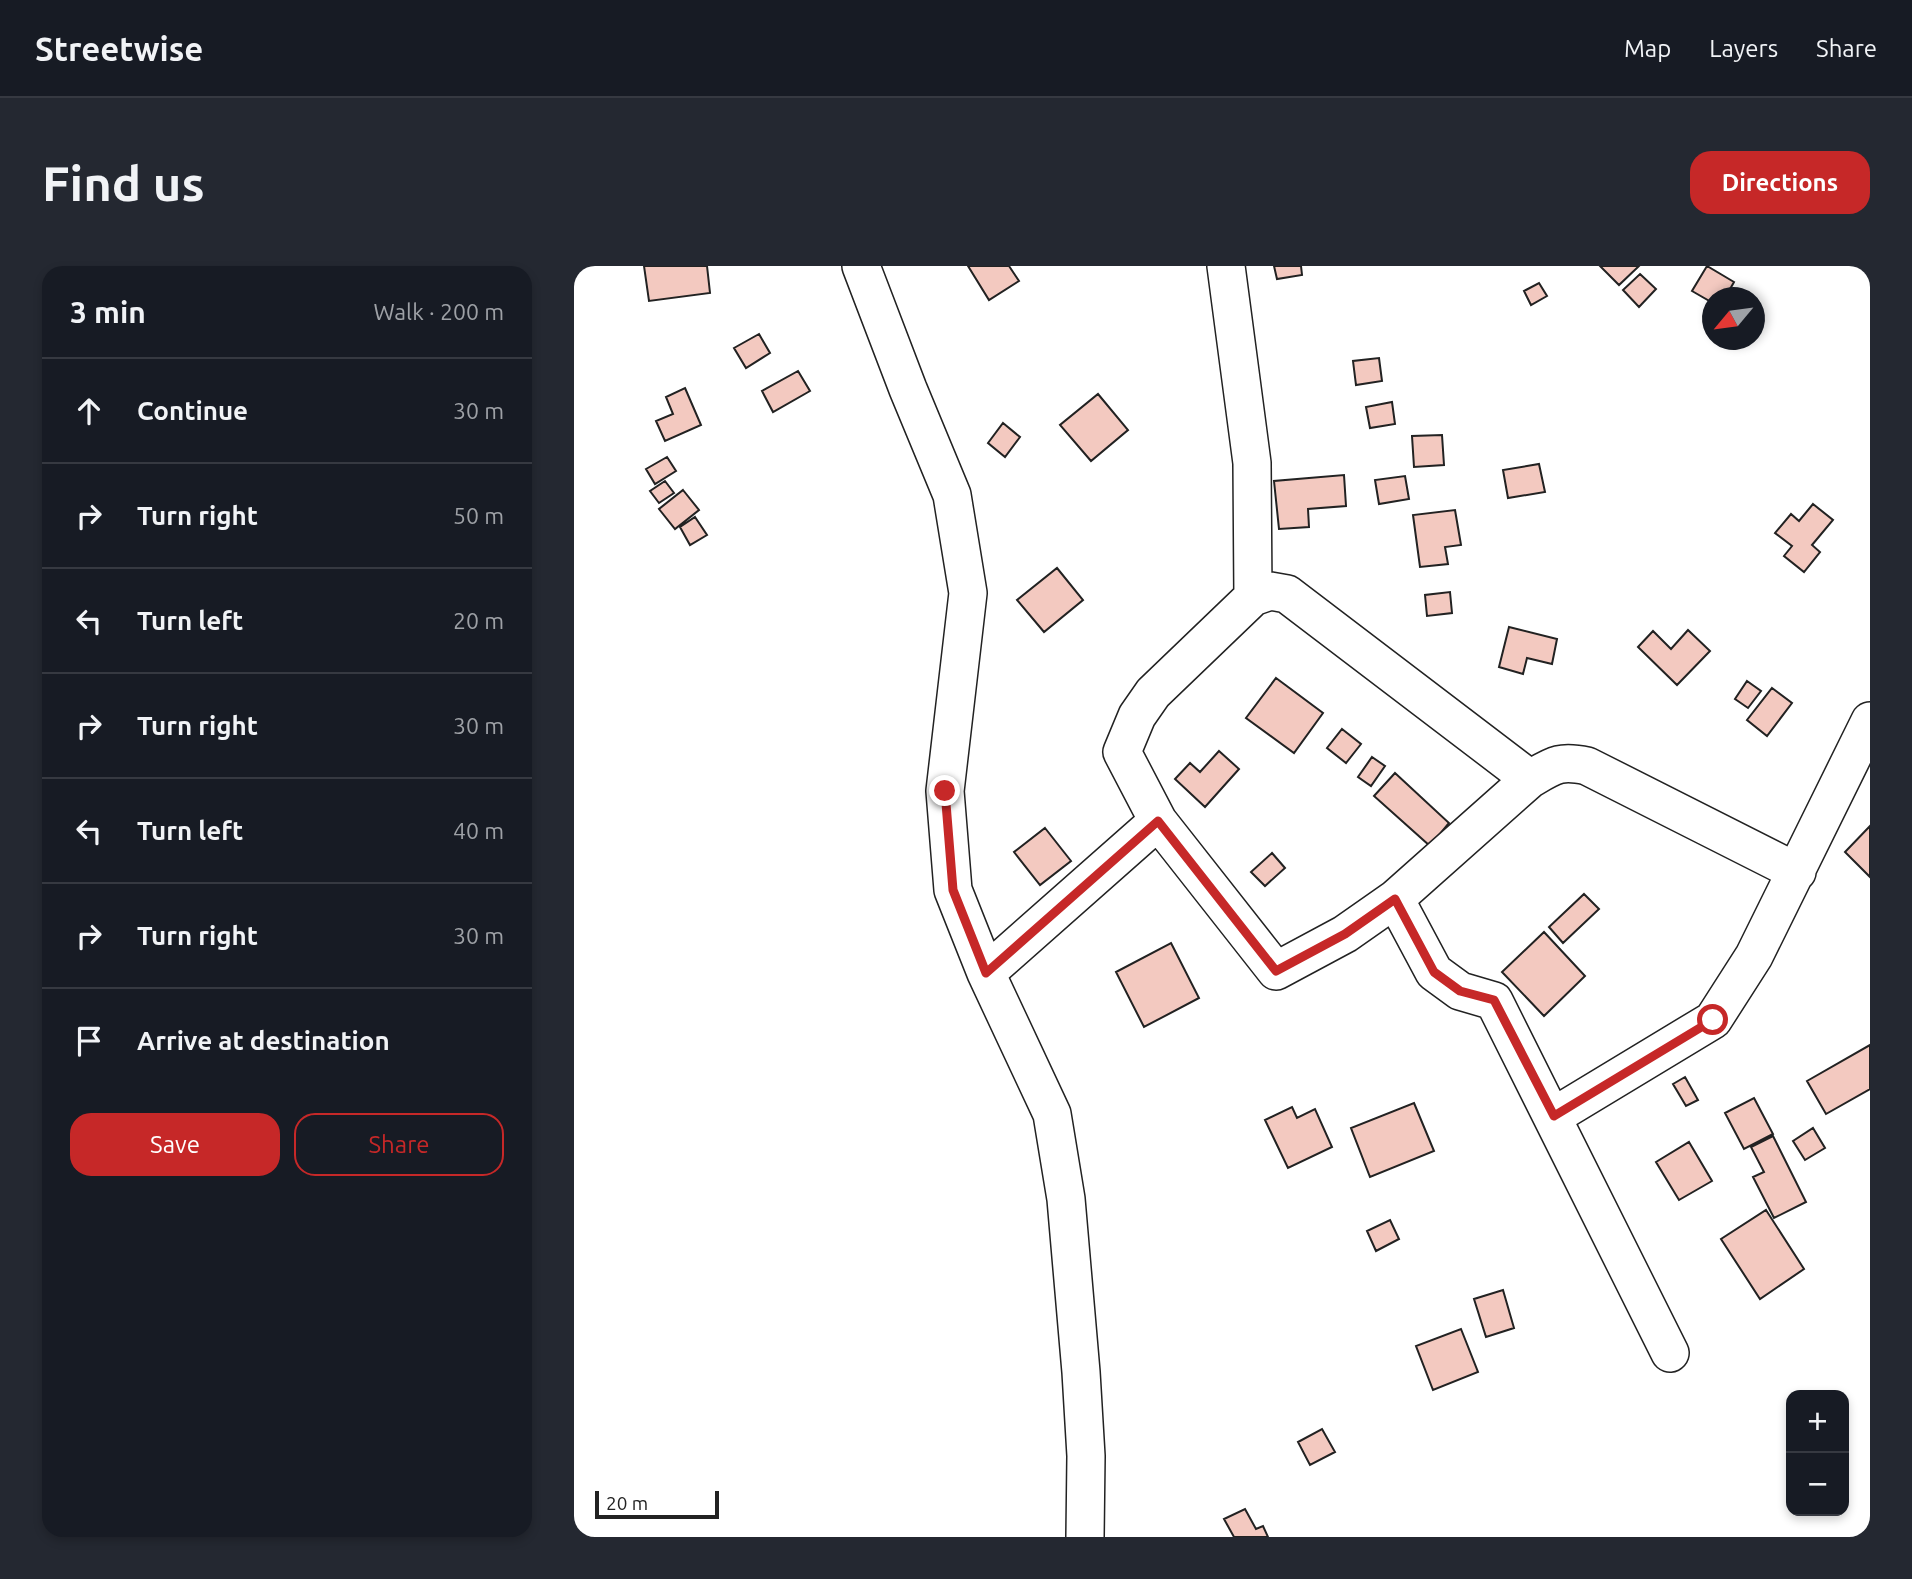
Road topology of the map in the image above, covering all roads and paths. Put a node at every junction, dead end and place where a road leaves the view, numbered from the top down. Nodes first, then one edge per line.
1 (861, 266) edge
2 (1226, 266) edge
3 (1253, 597) junction
4 (1870, 721) edge
5 (1530, 779) junction
6 (1158, 821) junction
7 (1797, 872) junction
8 (1395, 899) junction
9 (986, 973) junction
10 (1554, 1116) junction
11 (1670, 1353) dead end
12 (1085, 1537) edge

1 - 9 street
2 - 3 street
3 - 5 street
3 - 6 street
4 - 7 street
5 - 7 street
5 - 8 street
6 - 8 street
6 - 9 street
7 - 10 street
8 - 10 street
9 - 12 street
10 - 11 street

